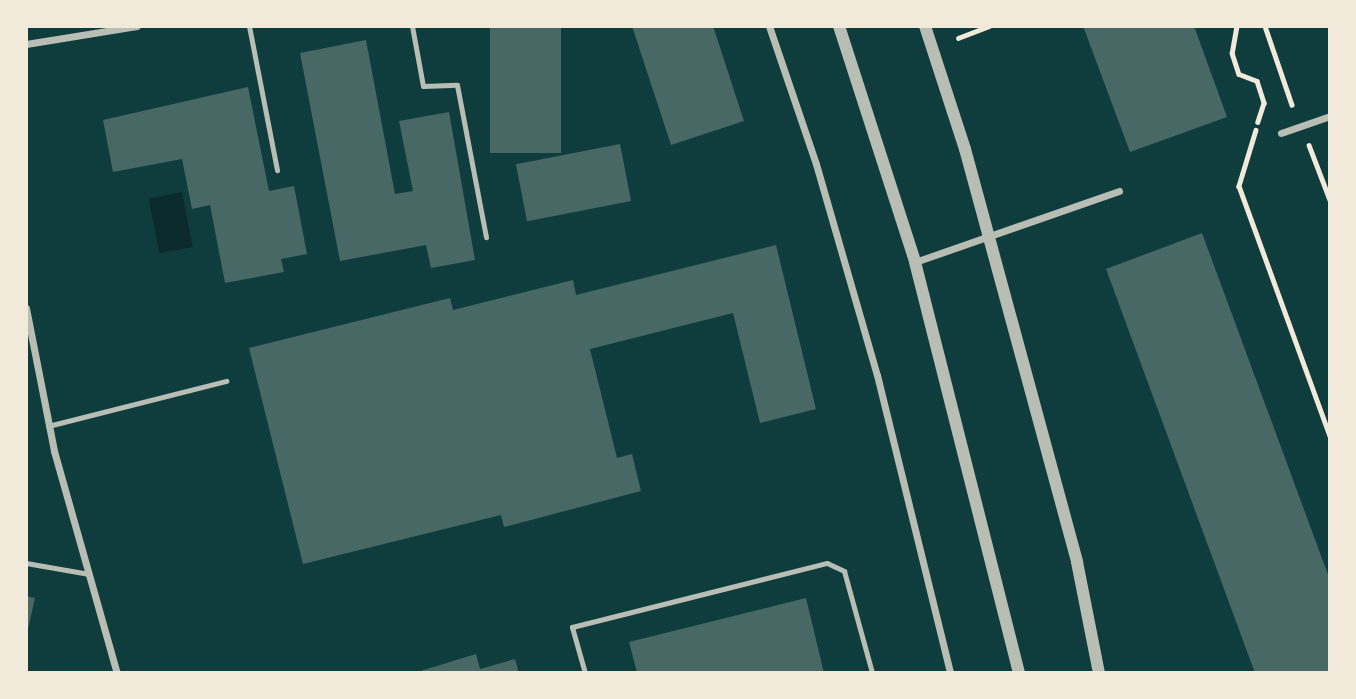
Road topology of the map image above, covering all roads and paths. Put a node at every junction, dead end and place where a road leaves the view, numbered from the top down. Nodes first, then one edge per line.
1 (137, 26) edge
2 (249, 26) edge
3 (412, 26) edge
4 (769, 26) edge
5 (839, 26) edge
6 (925, 26) edge
7 (989, 26) edge
8 (1237, 26) edge
9 (1265, 26) edge
10 (90, 31) edge
11 (958, 38) dead end
12 (26, 44) edge
13 (1330, 116) edge
14 (1300, 126) junction
15 (1281, 133) dead end
16 (277, 170) dead end
17 (1119, 191) dead end
18 (1330, 200) edge
19 (486, 237) dead end
20 (989, 237) junction
21 (915, 262) junction
22 (26, 308) edge
23 (226, 382) dead end
24 (48, 426) junction
25 (1330, 436) edge
26 (26, 563) edge
27 (89, 574) junction
28 (117, 673) edge
29 (585, 673) edge
30 (872, 673) edge
31 (950, 673) edge
32 (1019, 673) edge
33 (1100, 673) edge

1 - 10 street
2 - 16 lane
3 - 19 lane
4 - 31 street
5 - 21 street
6 - 20 street
7 - 11 path
8 - 25 path
9 - 14 path
10 - 12 street
13 - 14 street
14 - 15 street
14 - 18 path
17 - 20 street
20 - 21 street
20 - 33 street
21 - 32 street
22 - 24 street
23 - 24 lane
24 - 27 street
26 - 27 lane
27 - 28 street
29 - 30 lane

